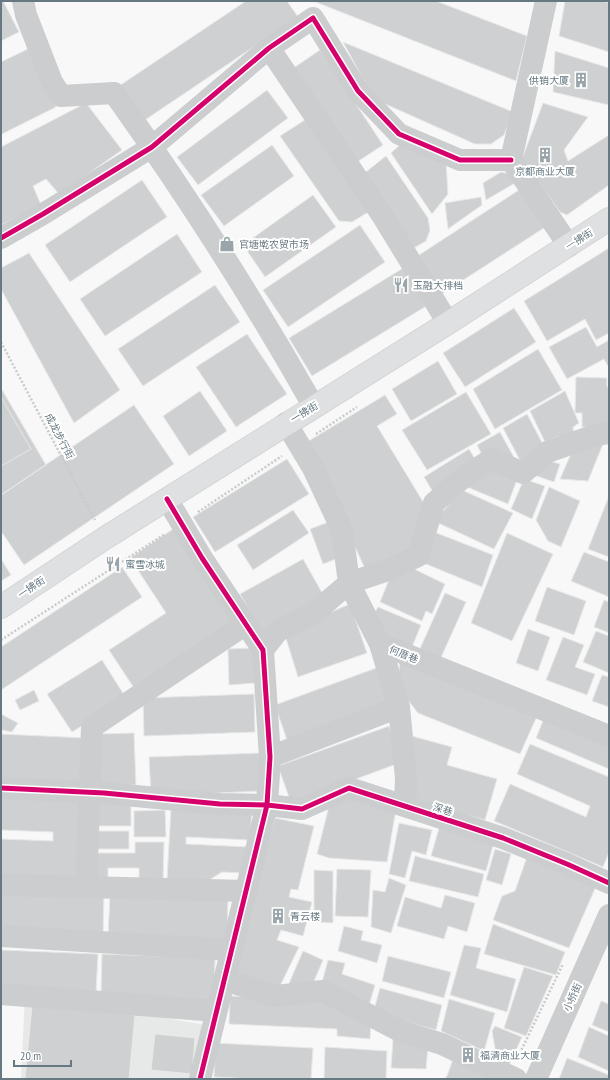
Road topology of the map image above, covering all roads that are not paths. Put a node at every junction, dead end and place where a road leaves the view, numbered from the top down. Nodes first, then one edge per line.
1 (23, 1) edge
2 (546, 1) edge
3 (269, 48) junction
4 (152, 147) junction
5 (511, 160) junction
6 (609, 219) edge
7 (1, 238) edge
8 (569, 246) junction
9 (448, 323) junction
10 (314, 407) junction
11 (286, 423) junction
12 (609, 433) edge
13 (167, 499) junction
14 (349, 583) junction
15 (1, 607) edge
16 (246, 624) junction
17 (380, 644) junction
18 (263, 650) junction
19 (399, 708) junction
20 (609, 736) edge
21 (270, 757) junction
22 (1, 788) edge
23 (89, 792) junction
24 (267, 806) junction
25 (405, 806) junction
26 (609, 883) edge
27 (1, 885) edge
28 (86, 886) junction
29 (247, 891) junction
30 (609, 915) edge
31 (1, 936) edge
32 (232, 950) junction
33 (224, 980) junction
34 (1, 994) edge
35 (216, 1011) junction
36 (512, 1077) edge
37 (200, 1079) edge
38 (536, 1079) edge

1 - 4 street
2 - 5 street
3 - 4 street
3 - 5 street
3 - 9 street
4 - 7 street
4 - 10 street
5 - 8 street
6 - 8 main road, 一拂街
8 - 9 main road, 一拂街
9 - 10 main road, 一拂街
10 - 11 main road, 一拂街
11 - 13 main road, 一拂街
11 - 14 street, 何厝巷
12 - 14 street
13 - 15 main road, 一拂街
13 - 16 street
14 - 17 street, 何厝巷
14 - 18 street
16 - 18 street
16 - 23 street
17 - 19 street
17 - 20 street, 何厝巷
18 - 21 street
19 - 21 street
19 - 25 street
21 - 24 street
22 - 23 street, 深巷
23 - 24 street, 深巷
23 - 28 street
24 - 25 street, 深巷
24 - 29 street
25 - 26 street, 深巷
27 - 28 street
28 - 29 street
29 - 32 street
30 - 38 street, 小桥街
31 - 32 street
32 - 33 street
33 - 35 street
33 - 36 street
34 - 35 street
35 - 37 street

